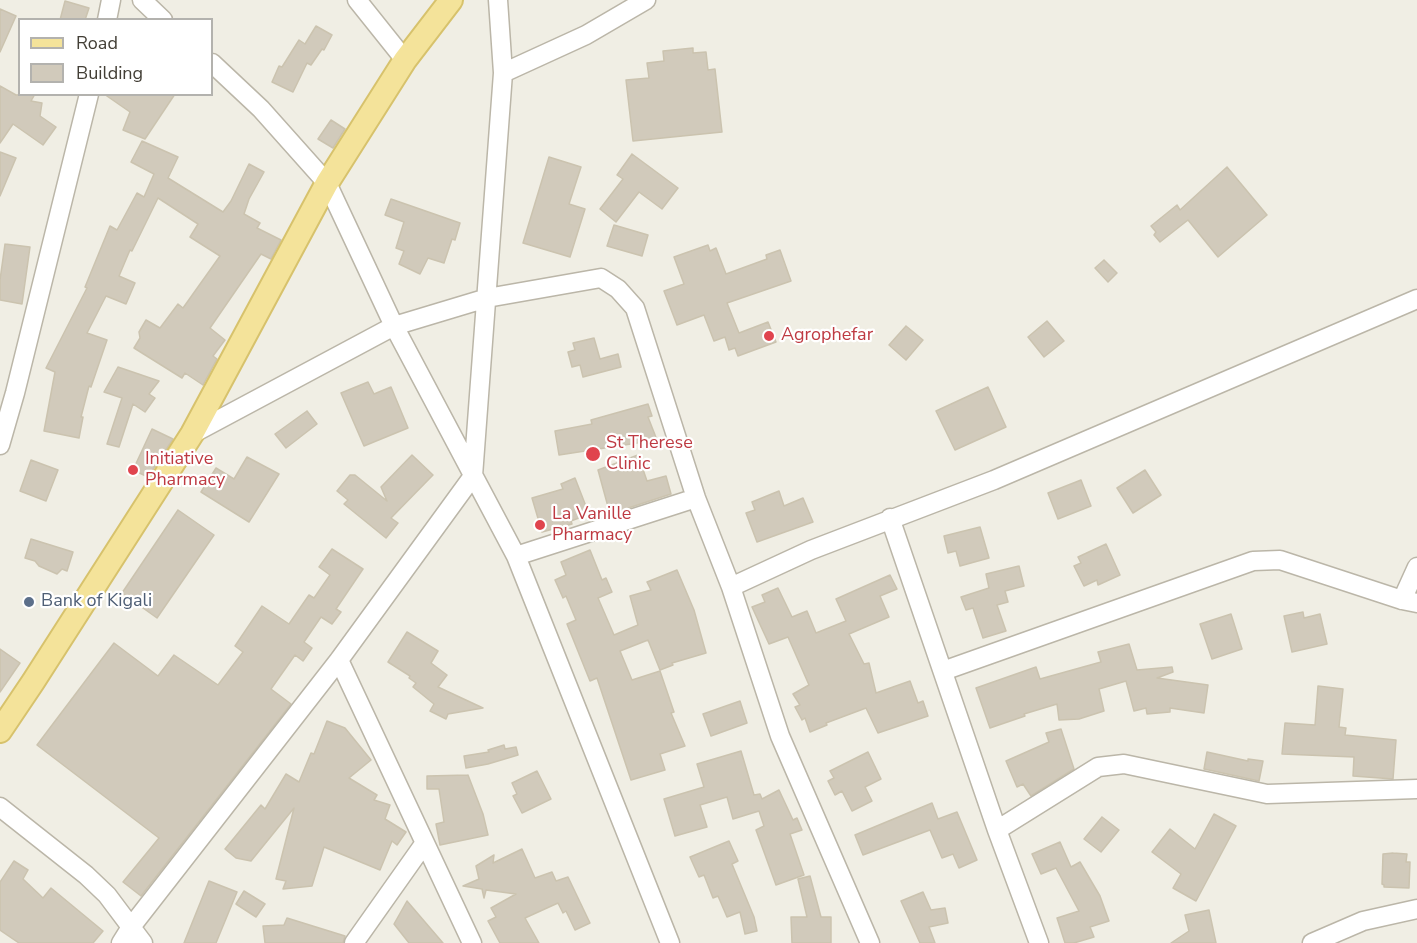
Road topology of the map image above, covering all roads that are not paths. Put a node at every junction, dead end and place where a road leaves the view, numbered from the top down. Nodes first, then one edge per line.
1 (111, 0) edge
2 (142, 0) edge
3 (357, 0) edge
4 (451, 0) edge
5 (498, 0) edge
6 (646, 0) edge
7 (107, 18) edge
8 (161, 18) edge
9 (405, 60) junction
10 (213, 64) edge
11 (503, 73) junction
12 (89, 96) edge
13 (327, 183) junction
14 (487, 298) junction
15 (1417, 299) edge
16 (394, 326) junction
17 (192, 434) junction
18 (0, 445) edge
19 (473, 476) junction
20 (696, 498) junction
21 (890, 518) junction
22 (516, 556) junction
23 (1417, 567) edge
24 (731, 586) junction
25 (1410, 601) edge
26 (339, 660) junction
27 (943, 671) junction
28 (0, 731) edge
29 (1417, 789) edge
30 (0, 807) edge
31 (997, 830) junction
32 (424, 844) junction
33 (1417, 909) edge
34 (131, 927) junction
35 (121, 943) edge
36 (143, 943) edge
37 (354, 943) edge
38 (472, 943) edge
39 (670, 943) edge
40 (870, 943) edge
41 (1039, 943) edge
42 (1312, 943) edge

1 - 7 street
2 - 8 street
3 - 9 street
4 - 9 main road
5 - 11 street
6 - 11 street
9 - 13 main road
10 - 13 street
11 - 14 street
12 - 18 street
13 - 16 street
13 - 17 main road
14 - 16 street
14 - 19 street
14 - 20 street
15 - 21 street
16 - 17 street
16 - 19 street
17 - 28 main road
19 - 22 street
19 - 26 street
20 - 22 street
20 - 24 street
21 - 24 street
21 - 27 street
22 - 39 street
23 - 25 street
24 - 40 street
25 - 27 street
26 - 32 street
26 - 34 street
27 - 31 street
29 - 31 street
30 - 34 street
31 - 41 street
32 - 37 street
32 - 38 street
33 - 42 street
34 - 35 street
34 - 36 street

